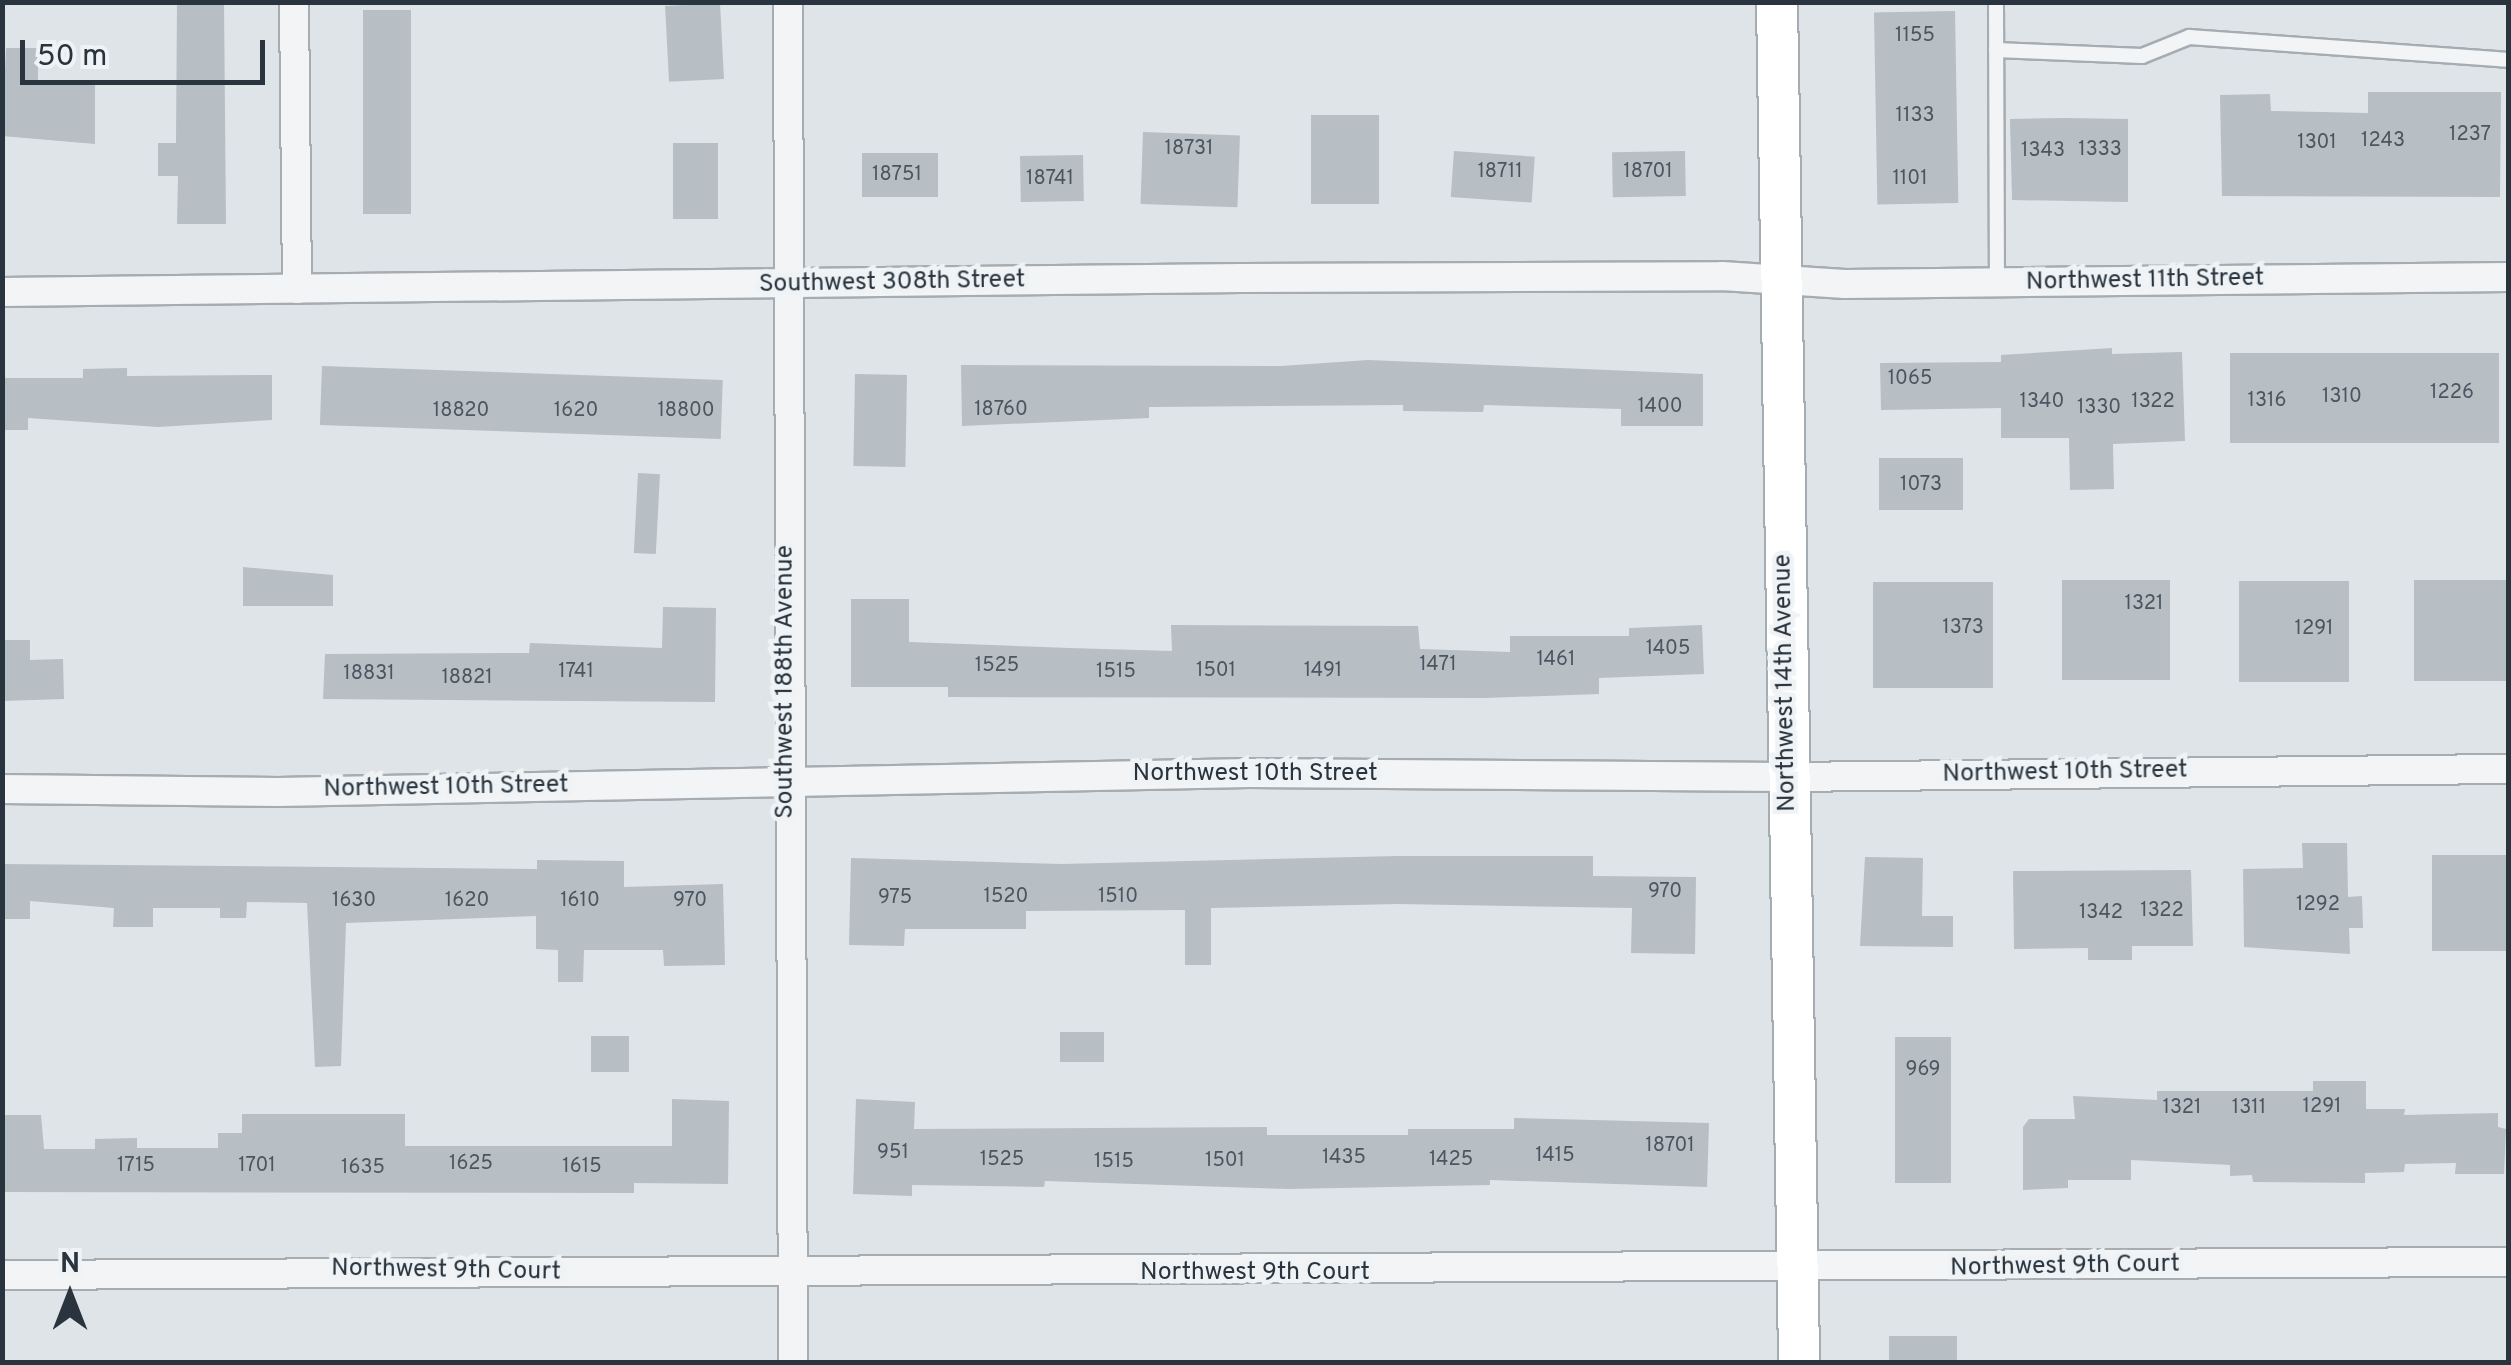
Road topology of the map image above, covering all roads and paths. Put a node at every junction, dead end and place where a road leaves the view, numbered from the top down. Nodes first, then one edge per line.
1 (294, 2) edge
2 (788, 2) edge
3 (1777, 2) edge
4 (1996, 2) edge
5 (1996, 50) junction
6 (2508, 60) edge
7 (2508, 277) edge
8 (1782, 281) junction
9 (1997, 283) junction
10 (789, 285) junction
11 (297, 289) junction
12 (2, 292) edge
13 (2508, 769) edge
14 (1787, 777) junction
15 (786, 779) junction
16 (2, 789) edge
17 (2508, 1262) edge
18 (1800, 1270) junction
19 (2, 1275) edge
20 (791, 1275) junction
21 (793, 1362) edge
22 (1799, 1362) edge

1 - 11 street
2 - 10 street, Southwest 188th Avenue
3 - 8 street, Northwest 14th Avenue
4 - 5 lane
5 - 6 lane
5 - 9 lane
7 - 9 street, Northwest 11th Street
8 - 9 street, Northwest 11th Street
8 - 10 street, Southwest 308th Street
8 - 14 street, Northwest 14th Avenue
10 - 11 street, Southwest 308th Street
10 - 15 street, Southwest 188th Avenue
11 - 12 street, Southwest 308th Street
13 - 14 street, Northwest 10th Street
14 - 15 street, Northwest 10th Street
14 - 18 street, Northwest 14th Avenue
15 - 16 street, Northwest 10th Street
15 - 20 street, Southwest 188th Avenue
17 - 18 street, Northwest 9th Court
18 - 20 street, Northwest 9th Court
18 - 22 street, Northwest 14th Avenue
19 - 20 street, Northwest 9th Court
20 - 21 street, Southwest 188th Avenue

